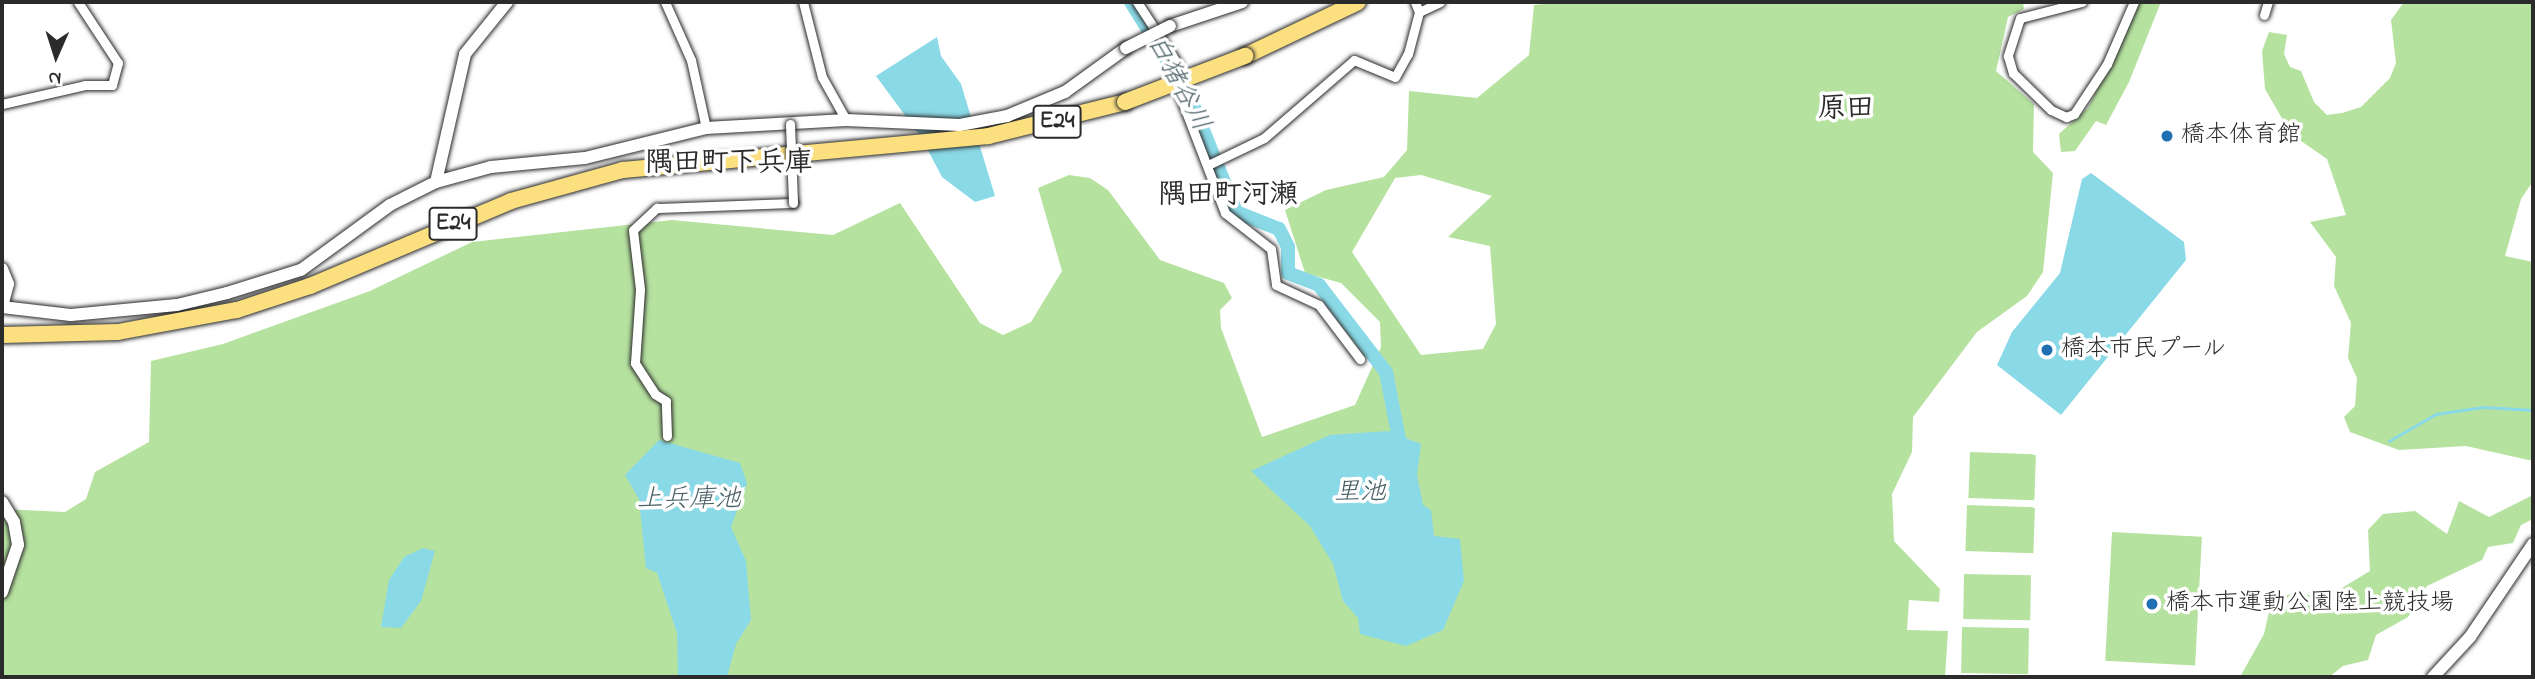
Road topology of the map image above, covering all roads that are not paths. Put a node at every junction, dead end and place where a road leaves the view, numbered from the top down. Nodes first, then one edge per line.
1 (78, 2) edge
2 (507, 2) edge
3 (666, 2) edge
4 (803, 2) edge
5 (1242, 2) edge
6 (1358, 2) edge
7 (1415, 2) edge
8 (1440, 2) edge
9 (2082, 2) edge
10 (2134, 2) edge
11 (2268, 2) edge
12 (1141, 3) edge
13 (1419, 12) junction
14 (2264, 15) dead end
15 (2, 104) edge
16 (846, 120) junction
17 (790, 124) junction
18 (706, 128) junction
19 (1208, 165) junction
20 (436, 182) junction
21 (2, 269) edge
22 (2, 306) edge
23 (2, 335) edge
24 (1360, 359) dead end
25 (667, 436) dead end
26 (2, 502) edge
27 (2531, 551) edge
28 (2, 592) edge
29 (2433, 677) edge

1 - 15 street
2 - 20 street
3 - 18 street
4 - 16 street
5 - 16 street, bridge
6 - 23 highway, E24, bridge
7 - 13 street
8 - 13 street
9 - 10 street
11 - 14 street
12 - 19 street
13 - 19 street
16 - 17 street
17 - 18 street
17 - 25 street, bridge
18 - 20 street
19 - 24 street
20 - 22 street
21 - 22 street
26 - 28 street
27 - 29 street

